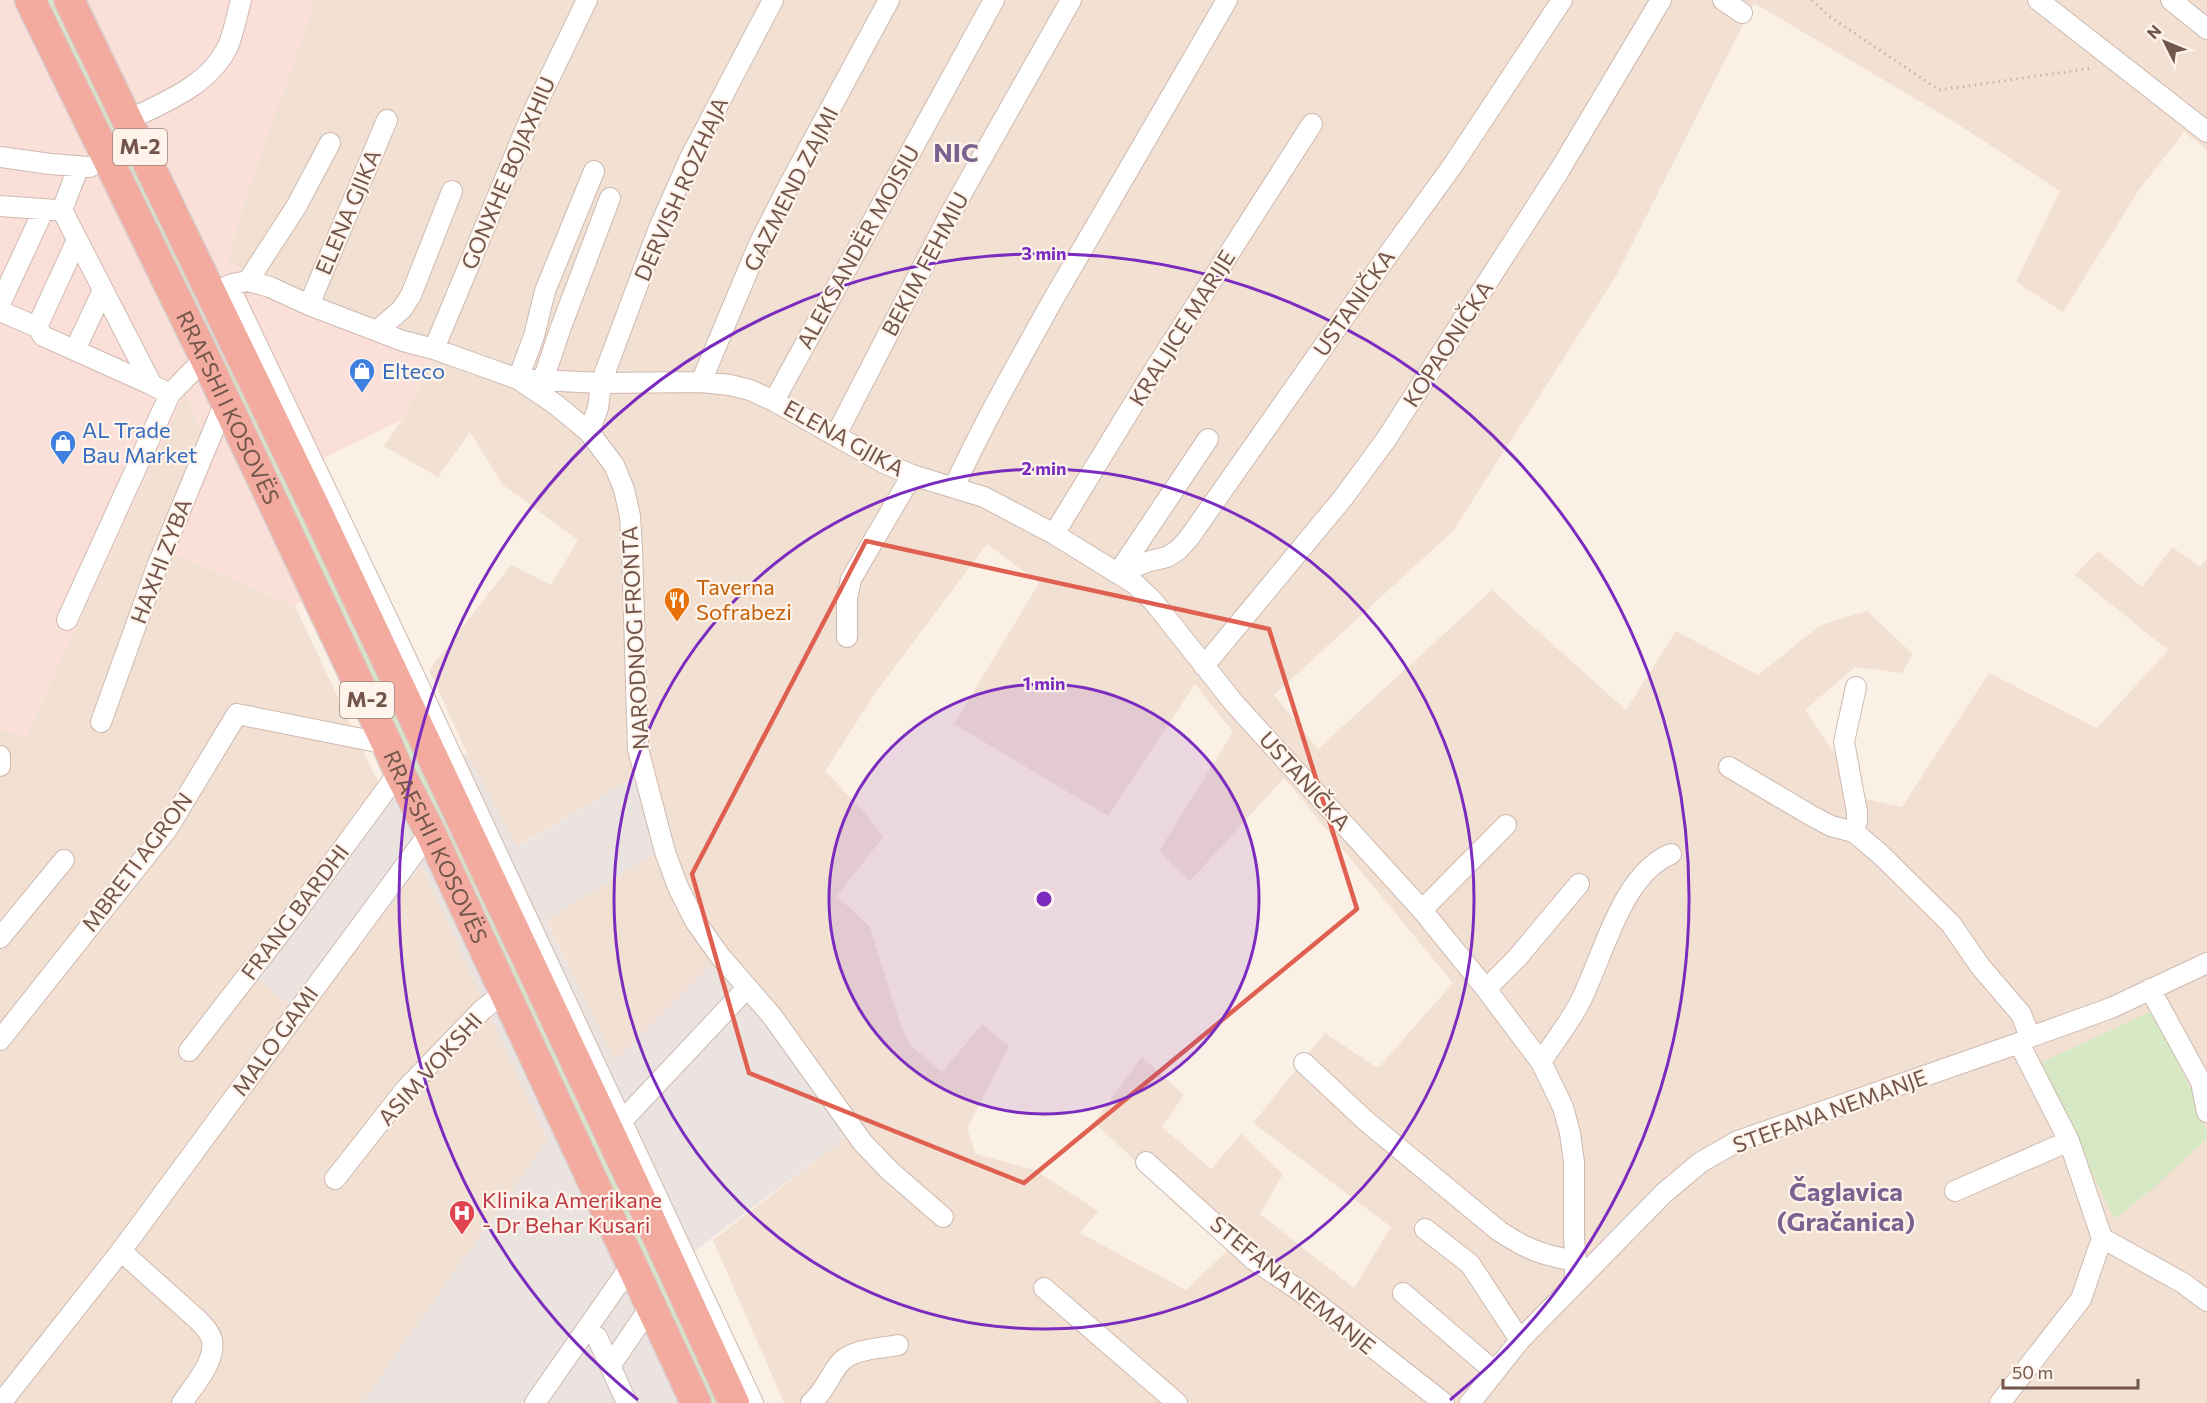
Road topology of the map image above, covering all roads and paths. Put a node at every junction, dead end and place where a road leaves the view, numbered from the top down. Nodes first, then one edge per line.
1 (30, 0) edge
2 (69, 0) edge
3 (241, 0) edge
4 (587, 0) edge
5 (773, 0) edge
6 (889, 0) edge
7 (993, 0) edge
8 (1071, 0) edge
9 (1227, 0) edge
10 (1562, 0) edge
11 (1661, 0) edge
12 (1723, 0) edge
13 (1812, 0) edge
14 (2038, 0) edge
15 (2171, 0) edge
16 (1742, 13) dead end
17 (2207, 29) edge
18 (2093, 68) dead end
19 (128, 120) junction
20 (387, 120) dead end
21 (1312, 124) dead end
22 (2207, 132) edge
23 (330, 142) dead end
24 (0, 157) edge
25 (79, 166) junction
26 (113, 169) junction
27 (594, 171) dead end
28 (452, 191) dead end
29 (610, 198) dead end
30 (0, 206) edge
31 (53, 209) junction
32 (77, 240) junction
33 (229, 287) junction
34 (103, 290) junction
35 (0, 304) edge
36 (309, 304) junction
37 (0, 310) edge
38 (38, 327) junction
39 (377, 331) junction
40 (434, 349) junction
41 (75, 350) junction
42 (205, 358) junction
43 (518, 379) junction
44 (543, 380) junction
45 (701, 382) junction
46 (601, 383) junction
47 (152, 385) junction
48 (170, 394) junction
49 (774, 400) junction
50 (225, 402) junction
51 (589, 432) junction
52 (836, 435) junction
53 (1208, 439) dead end
54 (912, 475) junction
55 (1172, 476) dead end
56 (954, 487) junction
57 (1054, 534) junction
58 (1114, 570) junction
59 (67, 620) dead end
60 (847, 637) dead end
61 (1204, 666) junction
62 (1856, 687) dead end
63 (101, 722) dead end
64 (387, 744) junction
65 (0, 756) edge
66 (0, 766) edge
67 (1729, 766) dead end
68 (399, 772) junction
69 (1506, 825) dead end
70 (430, 832) junction
71 (1854, 832) junction
72 (1671, 854) dead end
73 (64, 860) dead end
74 (1579, 884) dead end
75 (1422, 910) junction
76 (0, 938) edge
77 (2207, 963) edge
78 (746, 988) junction
79 (1486, 989) junction
80 (2150, 989) junction
81 (505, 992) junction
82 (0, 1040) edge
83 (2025, 1040) junction
84 (189, 1051) dead end
85 (1541, 1062) junction
86 (1304, 1063) dead end
87 (2204, 1084) edge
88 (2207, 1112) edge
89 (621, 1122) junction
90 (2069, 1141) junction
91 (1146, 1162) dead end
92 (335, 1179) dead end
93 (1955, 1191) dead end
94 (943, 1216) dead end
95 (1425, 1229) dead end
96 (2102, 1238) junction
97 (121, 1251) junction
98 (1576, 1261) junction
99 (632, 1264) junction
100 (1574, 1285) junction
101 (1044, 1288) dead end
102 (1403, 1293) dead end
103 (2207, 1301) edge
104 (651, 1306) junction
105 (597, 1337) dead end
106 (1520, 1340) junction
107 (898, 1345) dead end
108 (610, 1366) junction
109 (1494, 1371) junction
110 (1, 1403) edge
111 (182, 1403) edge
112 (535, 1403) edge
113 (627, 1403) edge
114 (696, 1403) edge
115 (734, 1403) edge
116 (753, 1403) edge
117 (811, 1403) edge
118 (1177, 1403) edge
119 (1444, 1403) edge
120 (1470, 1403) edge
121 (2000, 1403) edge

1 - 26 highway, RRAFSHI I KOSOVËS / M-2
2 - 19 highway, RRAFSHI I KOSOVËS / M-2
3 - 19 street
4 - 40 street, GONXHE BOJAXHIU
5 - 46 street, DERVISH ROZHAJA
6 - 45 street, GAZMEND ZAJMI
7 - 49 street, ALEKSANDËR MOISIU
8 - 52 street, BEKIM FEHMIU
9 - 56 street
10 - 58 street, USTANIČKA
11 - 61 street, KOPAONIČKA
12 - 16 street
13 - 18 path
14 - 22 street
15 - 17 street
19 - 33 highway, RRAFSHI I KOSOVËS / M-2
20 - 36 street, ELENA GJIKA
21 - 57 street, KRALJICE MARIJE
23 - 33 street
24 - 25 street
25 - 26 street
25 - 31 street
26 - 42 highway, RRAFSHI I KOSOVËS / M-2
27 - 43 street
28 - 39 street
29 - 44 street
30 - 31 street
31 - 32 street
31 - 35 street
32 - 34 street
32 - 38 street
33 - 36 street, ELENA GJIKA
33 - 89 street, RRAFSHI I KOSOVËS
33 - 115 highway, RRAFSHI I KOSOVËS / M-2
34 - 41 street
34 - 47 street
36 - 39 street, ELENA GJIKA
37 - 38 street
38 - 41 street
39 - 40 street, ELENA GJIKA
40 - 43 street, ELENA GJIKA
41 - 47 street
42 - 48 street
42 - 50 highway, RRAFSHI I KOSOVËS / M-2
43 - 44 street, ELENA GJIKA
43 - 51 street, NARODNOG FRONTA
44 - 46 street, ELENA GJIKA
45 - 46 street, ELENA GJIKA
45 - 49 street, ELENA GJIKA
46 - 51 street
47 - 48 street
48 - 59 street
49 - 52 street, ELENA GJIKA
50 - 63 street, HAXHI ZYBA
50 - 64 highway, RRAFSHI I KOSOVËS / M-2
51 - 78 street, NARODNOG FRONTA
52 - 54 street, ELENA GJIKA
53 - 58 street
54 - 56 street, USTANIČKA
54 - 60 street, ELENA GJIKA
55 - 58 street
56 - 57 street, USTANIČKA
57 - 58 street, USTANIČKA
58 - 61 street, USTANIČKA
61 - 75 street, USTANIČKA
62 - 71 street
64 - 68 highway, RRAFSHI I KOSOVËS / M-2
64 - 82 street, MBRETI AGRON
65 - 66 street
67 - 71 street
68 - 70 highway, RRAFSHI I KOSOVËS / M-2
68 - 84 street, FRANG BARDHI
69 - 75 street
70 - 81 highway, RRAFSHI I KOSOVËS / M-2
70 - 97 street, MALO GAMI
71 - 83 street
72 - 85 street
73 - 76 street
74 - 79 street
75 - 79 street, USTANIČKA
77 - 80 street, STEFANA NEMANJE
78 - 89 street
78 - 94 street, NARODNOG FRONTA
79 - 85 street, USTANIČKA
80 - 83 street, STEFANA NEMANJE
80 - 87 street
81 - 92 street, ASIM VOKSHI
81 - 99 highway, RRAFSHI I KOSOVËS / M-2
83 - 90 street
83 - 100 street, STEFANA NEMANJE
85 - 98 street, USTANIČKA
86 - 98 street
87 - 88 street
89 - 116 street, RRAFSHI I KOSOVËS
90 - 93 street
90 - 96 street
91 - 119 street, STEFANA NEMANJE
95 - 106 street
96 - 103 street
96 - 121 street
97 - 110 street, MALO GAMI
97 - 111 street
98 - 100 street, USTANIČKA
99 - 104 highway, RRAFSHI I KOSOVËS / M-2
99 - 112 street
100 - 106 street, STEFANA NEMANJE
101 - 118 street
102 - 109 street
104 - 108 street
104 - 114 highway, RRAFSHI I KOSOVËS / M-2
105 - 108 street
106 - 109 street, STEFANA NEMANJE
107 - 117 street
108 - 113 street
109 - 120 street, STEFANA NEMANJE

